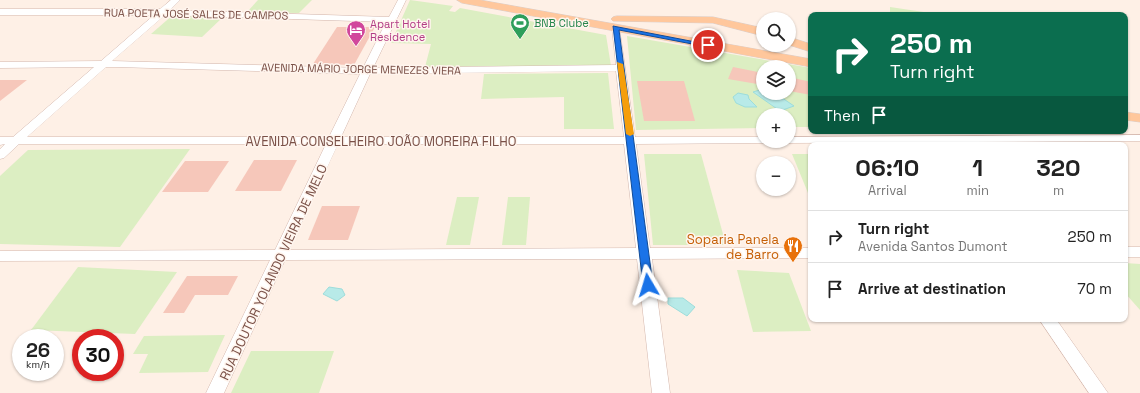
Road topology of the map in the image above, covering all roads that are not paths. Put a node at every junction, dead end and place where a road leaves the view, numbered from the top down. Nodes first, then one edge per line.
1 (176, 0) edge
2 (402, 0) edge
3 (462, 0) edge
4 (505, 0) edge
5 (0, 12) edge
6 (163, 12) junction
7 (392, 20) junction
8 (747, 27) junction
9 (616, 28) junction
10 (756, 30) edge
11 (796, 43) edge
12 (808, 47) edge
13 (738, 50) junction
14 (808, 62) edge
15 (0, 65) edge
16 (102, 65) junction
17 (620, 68) junction
18 (366, 71) junction
19 (1128, 106) edge
20 (1140, 108) edge
21 (1128, 116) edge
22 (1140, 118) edge
23 (917, 138) edge
24 (1140, 138) edge
25 (631, 140) junction
26 (756, 140) edge
27 (796, 140) edge
28 (0, 141) edge
29 (15, 141) junction
30 (334, 142) junction
31 (0, 155) edge
32 (1128, 252) edge
33 (1140, 252) edge
34 (808, 253) edge
35 (644, 254) junction
36 (281, 255) junction
37 (0, 256) edge
38 (1049, 322) edge
39 (216, 393) edge
40 (661, 393) edge
41 (1099, 393) edge

1 - 6 street
2 - 7 street, RUA DOUTOR YOLANDO VIEIRA DE MELO
3 - 9 main road
4 - 8 main road
5 - 6 street, RUA POETA JOSÉ SALES DE CAMPOS
6 - 7 street, RUA POETA JOSÉ SALES DE CAMPOS
6 - 16 street
7 - 18 street, RUA DOUTOR YOLANDO VIEIRA DE MELO
8 - 10 main road
8 - 13 main road
9 - 13 main road
9 - 17 street
11 - 12 main road
13 - 14 main road
15 - 16 street, AVENIDA MÁRIO JORGE MENEZES VIERA
16 - 18 street, AVENIDA MÁRIO JORGE MENEZES VIERA
16 - 29 street
17 - 18 street, AVENIDA MÁRIO JORGE MENEZES VIERA
17 - 25 street
18 - 30 street, RUA DOUTOR YOLANDO VIEIRA DE MELO
19 - 20 main road
21 - 22 main road
23 - 24 street
23 - 27 street
25 - 26 street, AVENIDA CONSELHEIRO JOÃO MOREIRA FILHO
25 - 30 street, AVENIDA CONSELHEIRO JOÃO MOREIRA FILHO
25 - 35 street
28 - 29 street, AVENIDA CONSELHEIRO JOÃO MOREIRA FILHO
29 - 30 street, AVENIDA CONSELHEIRO JOÃO MOREIRA FILHO
29 - 31 street
30 - 36 street, RUA DOUTOR YOLANDO VIEIRA DE MELO
32 - 33 street
34 - 35 street
35 - 36 street
35 - 40 street
36 - 37 street
36 - 39 street, RUA DOUTOR YOLANDO VIEIRA DE MELO
38 - 41 street

